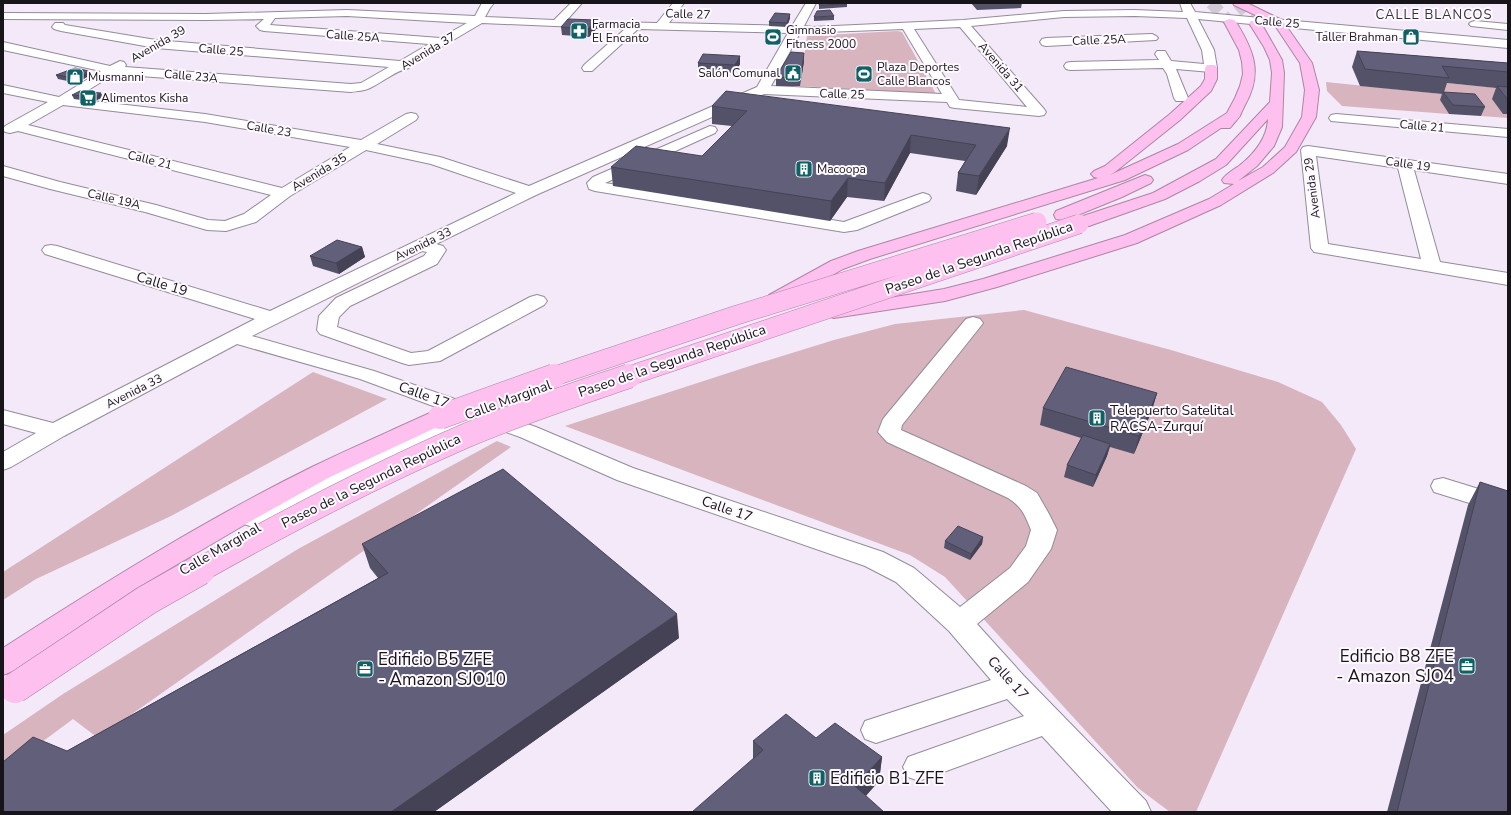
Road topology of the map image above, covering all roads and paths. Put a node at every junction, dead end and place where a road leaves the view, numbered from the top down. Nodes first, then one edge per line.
1 (229, 3) edge
2 (297, 3) edge
3 (364, 3) edge
4 (489, 3) edge
5 (577, 3) edge
6 (679, 3) edge
7 (811, 3) edge
8 (1185, 3) edge
9 (1238, 3) tunnel mouth
10 (1261, 3) tunnel mouth
11 (26, 6) dead end
12 (347, 13) junction
13 (1135, 13) junction
14 (276, 15) junction
15 (1190, 15) junction
16 (4, 17) edge
17 (74, 17) junction
18 (206, 17) junction
19 (478, 21) junction
20 (1230, 22) tunnel mouth
21 (1278, 22) junction
22 (1255, 23) tunnel mouth
23 (557, 24) junction
24 (963, 24) junction
25 (1475, 24) dead end
26 (635, 26) junction
27 (660, 26) junction
28 (907, 26) junction
29 (1508, 27) edge
30 (796, 30) junction
31 (1152, 38) junction
32 (442, 42) junction
33 (1046, 42) dead end
34 (156, 44) junction
35 (1508, 44) edge
36 (3, 46) edge
37 (1166, 64) junction
38 (405, 65) junction
39 (1070, 66) dead end
40 (588, 68) dead end
41 (1212, 68) junction
42 (113, 70) junction
43 (358, 88) joint
44 (4, 90) edge
45 (762, 90) junction
46 (951, 98) junction
47 (1181, 98) dead end
48 (61, 101) junction
49 (1276, 103) junction
50 (1039, 112) joint
51 (1234, 114) junction
52 (411, 117) dead end
53 (1336, 118) dead end
54 (10, 129) edge
55 (710, 130) dead end
56 (1508, 133) edge
57 (649, 139) junction
58 (362, 145) junction
59 (675, 145) junction
60 (1308, 150) joint
61 (1405, 164) junction
62 (3, 171) edge
63 (1508, 179) edge
64 (530, 192) junction
65 (284, 193) junction
66 (923, 198) dead end
67 (1033, 203) junction
68 (226, 226) joint
69 (421, 245) junction
70 (51, 250) dead end
71 (1066, 258) junction
72 (1432, 266) junction
73 (1508, 279) edge
74 (537, 301) dead end
75 (272, 318) junction
76 (974, 322) dead end
77 (738, 325) junction
78 (236, 338) junction
79 (479, 415) junction
80 (3, 417) edge
81 (56, 431) junction
82 (3, 462) edge
83 (1443, 486) dead end
84 (1508, 507) edge
85 (959, 623) junction
86 (3, 664) edge
87 (3, 670) edge
88 (3, 685) edge
89 (1013, 685) junction
90 (3, 696) edge
91 (1047, 721) junction
92 (876, 730) dead end
93 (919, 767) dead end
94 (1134, 812) edge

1 - 18 street, Avenida 39
2 - 14 street
3 - 12 street
4 - 19 street, Avenida 37
5 - 23 street
6 - 27 street
7 - 30 street
8 - 15 street
9 - 21 highway
10 - 21 street
11 - 16 street
12 - 14 street, Calle 27
12 - 19 street, Calle 27
13 - 15 street, Calle 25
13 - 24 street, Calle 25
13 - 31 street
14 - 18 street, Calle 27
14 - 32 street, Calle 25A
15 - 21 street, Calle 25
15 - 41 street
16 - 17 street, Calle 27
17 - 18 street, Calle 27
17 - 34 street, Calle 25
18 - 34 street, Avenida 39
19 - 23 street, Calle 27
19 - 32 street, Avenida 37
20 - 51 highway, Paseo de la Segunda República
21 - 35 street, Calle 25
21 - 71 highway
22 - 49 highway
23 - 26 street, Calle 27
24 - 28 street, Calle 27
24 - 50 street, Avenida 31
25 - 29 street
26 - 27 street, Calle 27
26 - 40 street
27 - 30 street, Calle 27
28 - 30 street, Calle 27
28 - 46 street
30 - 45 street
31 - 33 street, Calle 25A
31 - 37 street
32 - 38 street, Avenida 37
34 - 38 street, Calle 25
34 - 42 street, Avenida 39
36 - 42 street, Calle 23A
37 - 39 street
37 - 41 street
37 - 47 street
38 - 43 street, Avenida 37
41 - 67 highway
42 - 43 street, Calle 23A
42 - 48 street, Avenida 39
44 - 48 street, Calle 23
45 - 46 street, Calle 25
45 - 57 street, Avenida 33
46 - 50 street, Calle 25
48 - 54 street, Avenida 39
48 - 58 street, Calle 23
49 - 71 highway
49 - 90 highway, Paseo de la Segunda República, bridge
51 - 67 highway
51 - 86 highway, Paseo de la Segunda República, bridge
52 - 58 street, Avenida 35
53 - 56 street, Calle 21
54 - 65 street, Calle 21
55 - 59 street
57 - 59 street
57 - 64 street, Avenida 33
58 - 64 street, Calle 23
58 - 65 street, Avenida 35
59 - 66 street
60 - 61 street, Calle 19
60 - 72 street, Avenida 29
61 - 63 street, Calle 19
61 - 72 street
62 - 68 street, Calle 19A
64 - 69 street, Avenida 33
65 - 68 street, Avenida 35
67 - 77 highway
69 - 74 street
69 - 75 street, Avenida 33
70 - 75 street, Calle 19
71 - 77 highway
72 - 73 street
75 - 78 street, Avenida 33
76 - 85 street
77 - 79 street, Calle Marginal
78 - 79 street, Calle 17
78 - 81 street, Avenida 33
79 - 85 street, Calle 17
79 - 87 street, Calle Marginal
79 - 88 street, Calle Marginal
80 - 81 street
81 - 82 street, Avenida 33
83 - 84 street
85 - 89 street, Calle 17
89 - 91 street, Calle 17
89 - 92 street
91 - 93 street
91 - 94 street, Calle 17

